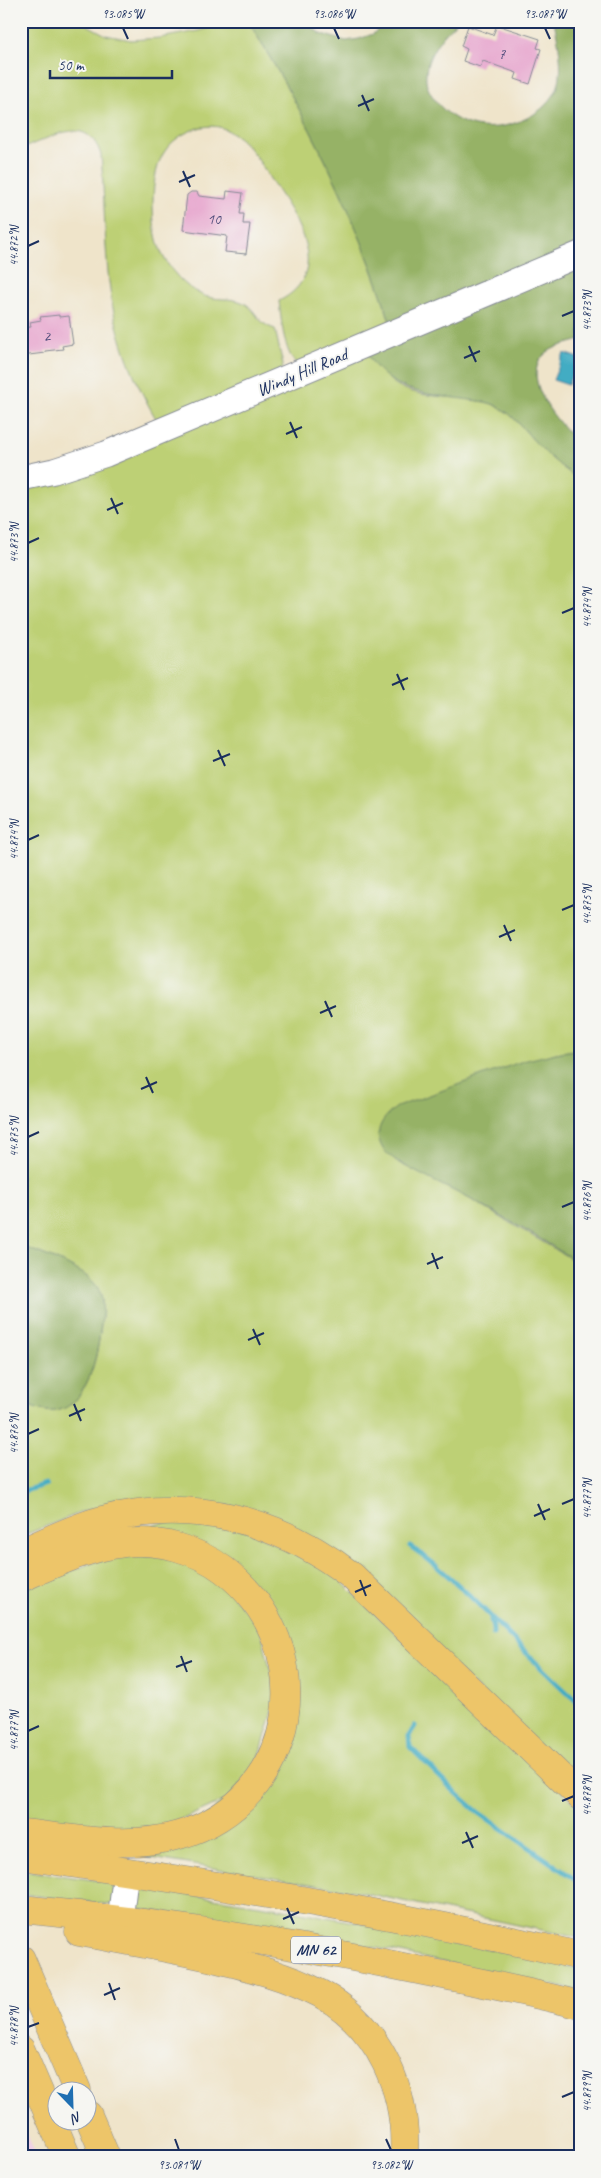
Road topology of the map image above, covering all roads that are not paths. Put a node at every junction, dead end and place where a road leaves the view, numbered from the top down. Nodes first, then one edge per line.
1 (580, 254) edge
2 (21, 478) edge
3 (21, 1552) edge
4 (21, 1578) edge
5 (580, 1796) edge
6 (24, 1849) edge
7 (126, 1871) junction
8 (21, 1909) edge
9 (54, 1920) junction
10 (120, 1920) junction
11 (21, 1922) edge
12 (580, 1956) edge
13 (21, 1959) edge
14 (580, 2005) edge
15 (21, 2050) edge
16 (73, 2080) edge
17 (94, 2130) edge
18 (67, 2157) edge
19 (106, 2157) edge
20 (404, 2157) edge

1 - 2 street, Windy Hill Road
3 - 5 main road
4 - 6 main road
6 - 7 main road
7 - 10 street
7 - 12 main road
8 - 9 main road, MN 62
9 - 10 main road, MN 62
9 - 11 main road
9 - 20 main road
10 - 14 main road, MN 62
13 - 16 main road
15 - 18 main road
17 - 19 main road

